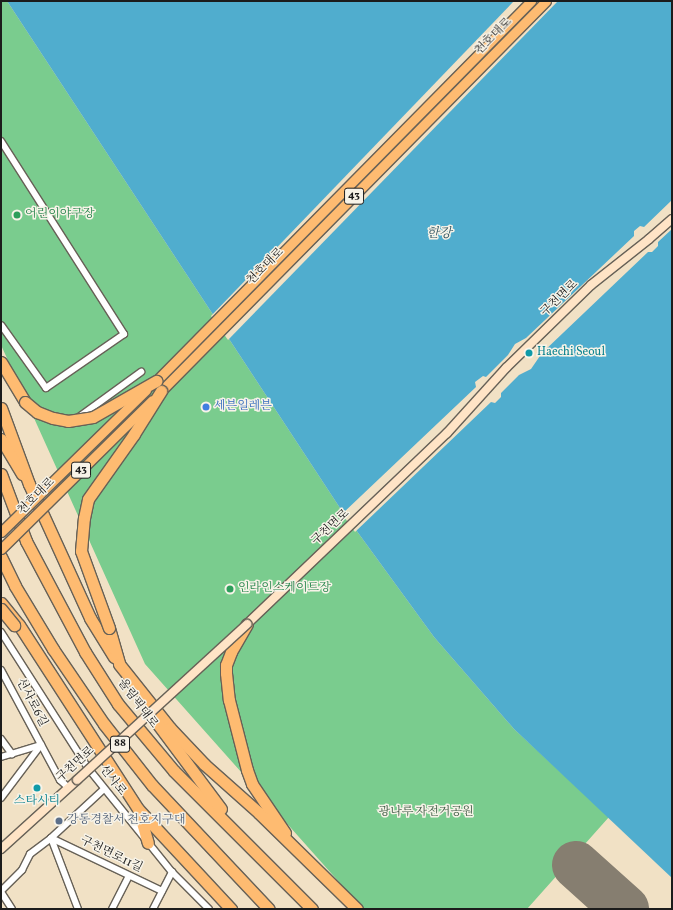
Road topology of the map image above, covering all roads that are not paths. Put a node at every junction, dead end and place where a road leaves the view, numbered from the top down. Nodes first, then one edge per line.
1 (531, 1) edge
2 (546, 1) edge
3 (1, 141) edge
4 (672, 219) edge
5 (1, 325) edge
6 (1, 362) edge
7 (141, 372) dead end
8 (158, 386) junction
9 (1, 408) edge
10 (64, 427) dead end
11 (1, 439) edge
12 (1, 474) edge
13 (29, 484) junction
14 (1, 532) edge
15 (1, 549) edge
16 (1, 557) edge
17 (1, 602) edge
18 (1, 609) edge
19 (1, 617) edge
20 (247, 624) junction
21 (16, 625) junction
22 (1, 632) edge
23 (122, 668) junction
24 (1, 670) edge
25 (1, 739) edge
26 (41, 745) junction
27 (12, 754) junction
28 (1, 757) edge
29 (69, 788) junction
30 (104, 789) junction
31 (1, 797) edge
32 (138, 809) junction
33 (242, 837) junction
34 (51, 838) junction
35 (148, 843) junction
36 (1, 849) edge
37 (297, 852) junction
38 (172, 872) junction
39 (129, 876) junction
40 (335, 888) junction
41 (1, 892) edge
42 (162, 892) junction
43 (12, 909) edge
44 (78, 909) edge
45 (112, 909) edge
46 (154, 909) edge
47 (210, 909) edge
48 (231, 909) edge
49 (269, 909) edge
50 (312, 909) edge
51 (345, 909) edge
52 (357, 909) edge

1 - 8 main road, 천호대로 / 43
2 - 8 main road, 천호대로 / 43
3 - 5 street
4 - 20 main road, 구천면로
6 - 8 highway, bridge
7 - 10 street
8 - 14 main road, 천호대로 / 43, bridge
8 - 15 main road, 천호대로 / 43, bridge
8 - 23 highway, bridge
9 - 13 highway
11 - 13 highway
12 - 33 highway, 올림픽대로 / 88
13 - 23 highway
16 - 49 highway, 88
17 - 21 highway
18 - 21 highway, bridge
19 - 21 highway
20 - 29 main road, 구천면로, bridge
20 - 37 highway
21 - 32 highway
22 - 30 street, 선사로
23 - 33 highway
23 - 37 highway
24 - 26 street, 선사로6길
25 - 27 street
26 - 27 street
26 - 29 street, 선사로6길
26 - 31 street, 선사로6길
27 - 28 street
29 - 36 main road, 구천면로
30 - 34 street
30 - 35 street, 선사로
32 - 35 highway
32 - 48 highway
33 - 50 highway, 올림픽대로 / 88
34 - 39 street, 구천면로11길
34 - 41 street
34 - 44 street
35 - 38 street, 선사로
37 - 40 highway
38 - 42 street
38 - 47 street, 선사로
39 - 42 street, 구천면로11길
39 - 45 street
40 - 51 highway
40 - 52 highway
41 - 43 street
42 - 46 street

